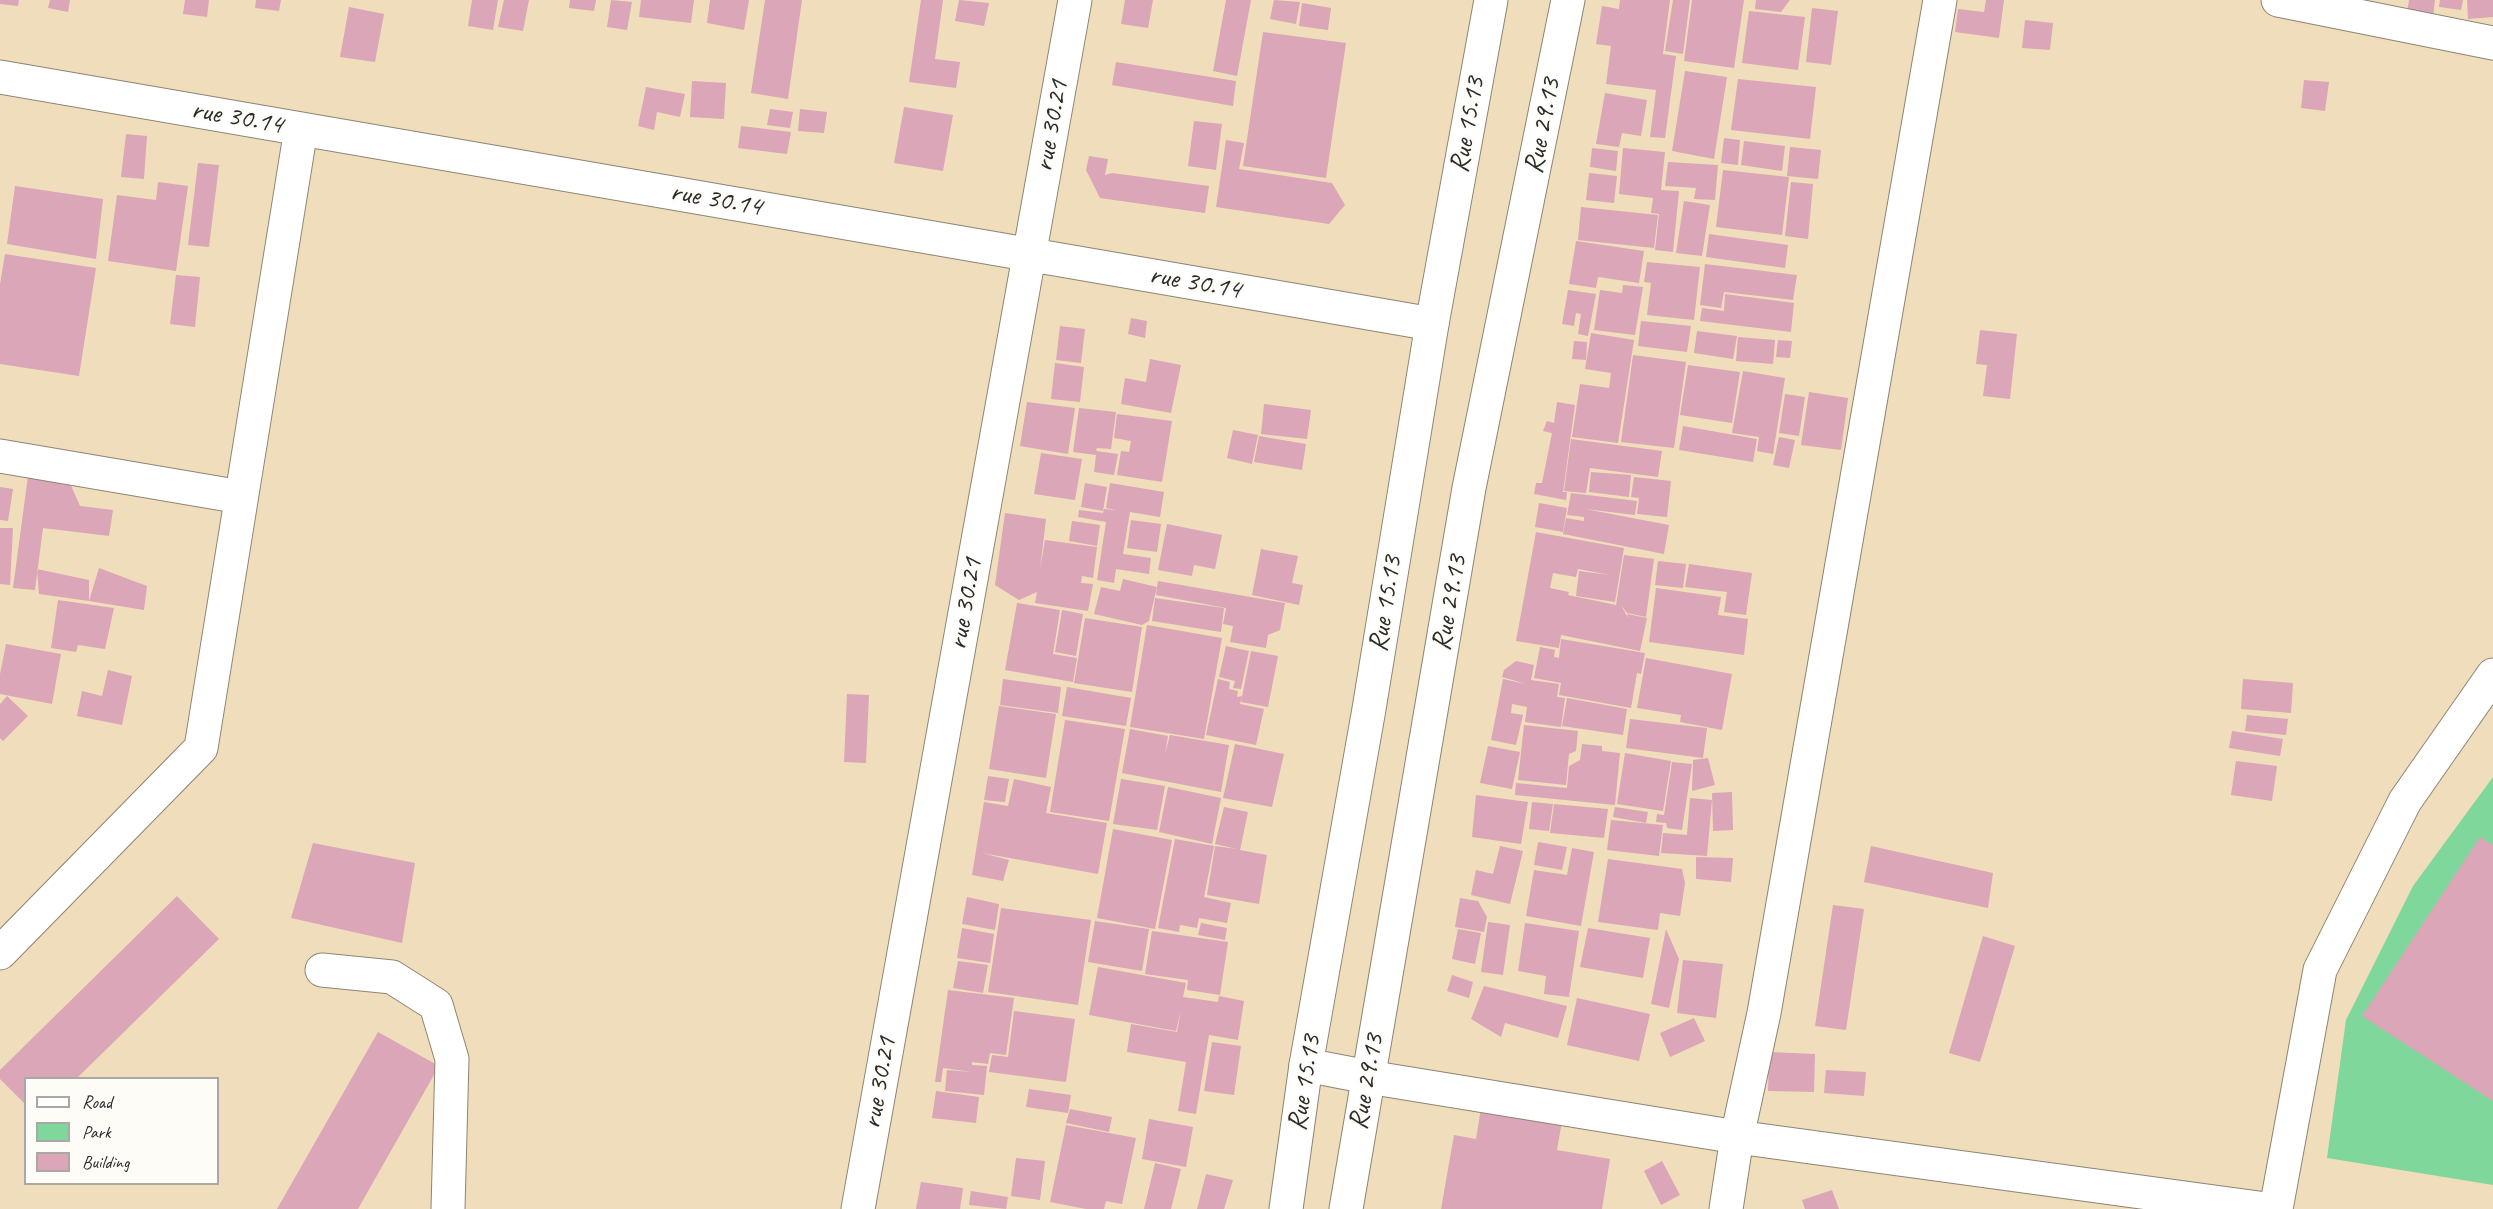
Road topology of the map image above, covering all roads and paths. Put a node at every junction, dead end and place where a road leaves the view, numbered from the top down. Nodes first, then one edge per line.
1 (1075, 0) edge
2 (1491, 0) edge
3 (1568, 0) edge
4 (1940, 0) edge
5 (2278, 0) edge
6 (2493, 43) edge
7 (0, 77) edge
8 (300, 129) junction
9 (1029, 254) junction
10 (1432, 324) junction
11 (0, 456) edge
12 (241, 497) junction
13 (2493, 675) edge
14 (0, 953) edge
15 (322, 970) dead end
16 (1306, 1065) junction
17 (1368, 1077) junction
18 (1737, 1137) junction
19 (448, 1209) edge
20 (858, 1209) edge
21 (1286, 1209) edge
22 (1346, 1209) edge
23 (1726, 1209) edge
24 (2266, 1209) edge
25 (2276, 1209) edge

1 - 9 street, rue 30.21
2 - 10 street, Rue 15.13
3 - 17 street, Rue 29.13
4 - 18 street
5 - 6 street
7 - 8 street, rue 30.14
8 - 9 street, rue 30.14
8 - 12 street
9 - 10 street, rue 30.14
9 - 20 street, rue 30.21
10 - 16 street, Rue 15.13
11 - 12 street
12 - 14 street
13 - 25 street
15 - 19 street
16 - 17 street
16 - 21 street, Rue 15.13
17 - 18 street
17 - 22 street, Rue 29.13
18 - 23 street
18 - 24 street

